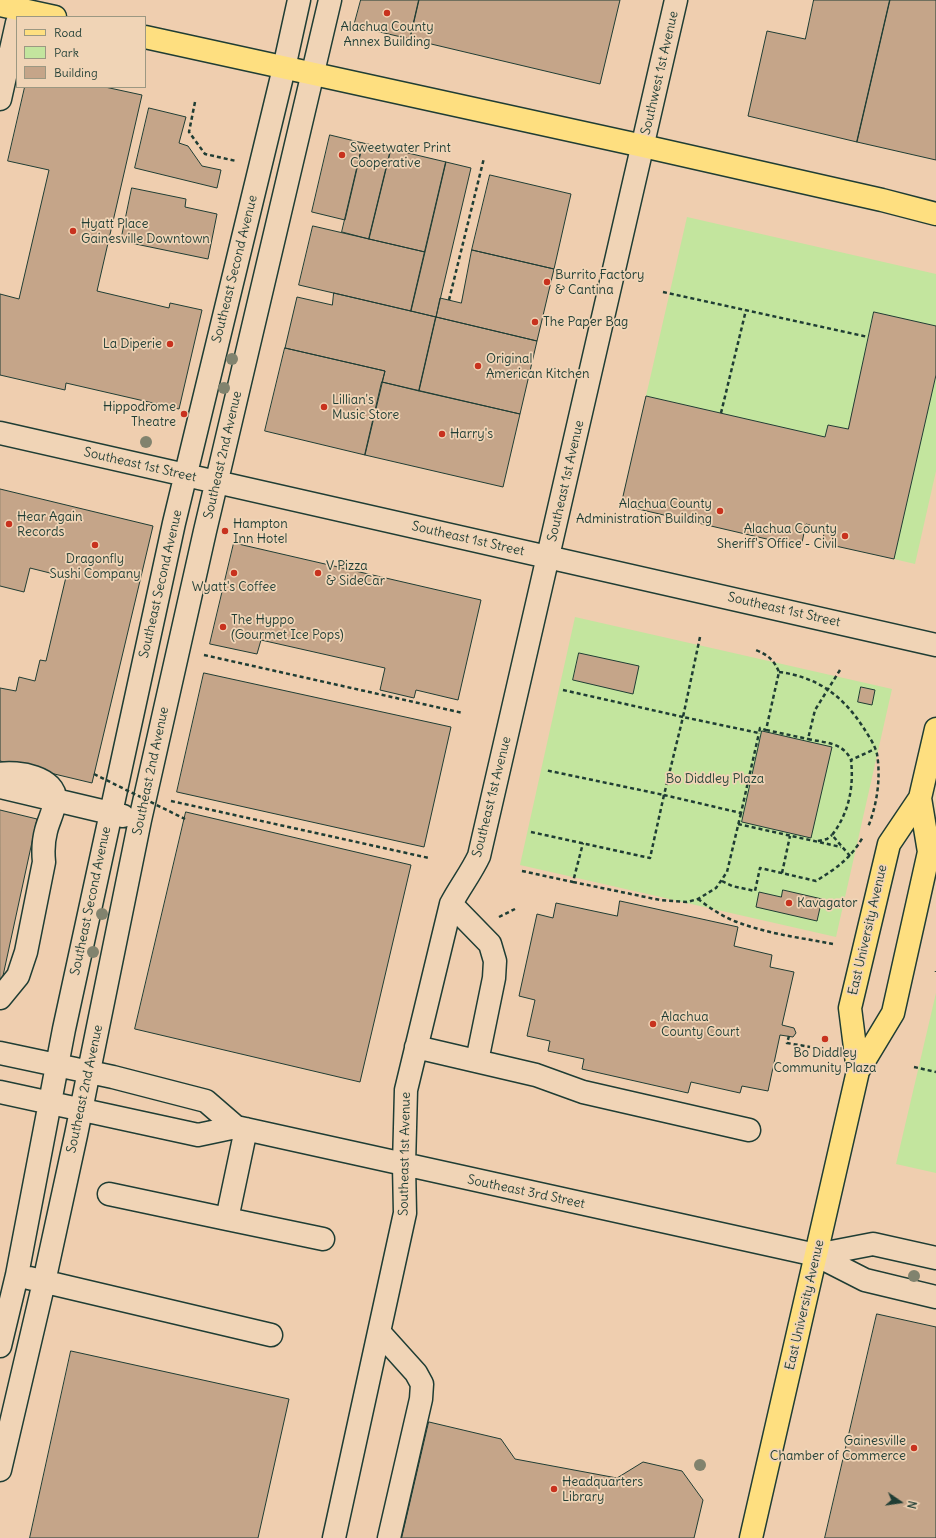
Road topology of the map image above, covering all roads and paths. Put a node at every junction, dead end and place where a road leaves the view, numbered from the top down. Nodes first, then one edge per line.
1 (299, 0) edge
2 (330, 0) edge
3 (676, 0) edge
4 (14, 13) edge
5 (45, 16) edge
6 (146, 37) edge
7 (284, 68) junction
8 (312, 75) junction
9 (0, 99) edge
10 (196, 102) dead end
11 (643, 146) junction
12 (484, 158) dead end
13 (237, 161) dead end
14 (936, 214) edge
15 (663, 292) dead end
16 (449, 300) dead end
17 (746, 310) junction
18 (868, 338) dead end
19 (721, 413) dead end
20 (0, 434) edge
21 (185, 475) junction
22 (217, 482) junction
23 (548, 557) junction
24 (700, 637) dead end
25 (936, 645) edge
26 (756, 650) dead end
27 (204, 655) dead end
28 (840, 670) dead end
29 (779, 672) junction
30 (828, 689) junction
31 (563, 690) dead end
32 (463, 713) dead end
33 (683, 717) junction
34 (936, 729) edge
35 (766, 730) junction
36 (759, 733) junction
37 (808, 739) junction
38 (875, 749) junction
39 (851, 760) junction
40 (545, 770) dead end
41 (0, 774) edge
42 (94, 774) dead end
43 (0, 787) edge
44 (664, 795) junction
45 (920, 798) junction
46 (55, 800) junction
47 (171, 801) dead end
48 (110, 813) junction
49 (741, 813) junction
50 (184, 819) dead end
51 (140, 820) junction
52 (738, 824) junction
53 (531, 832) dead end
54 (832, 835) junction
55 (790, 836) junction
56 (815, 842) junction
57 (583, 843) junction
58 (842, 847) junction
59 (850, 856) junction
60 (429, 858) dead end
61 (522, 871) dead end
62 (782, 873) junction
63 (722, 881) junction
64 (574, 882) junction
65 (698, 899) junction
66 (450, 904) junction
67 (515, 909) dead end
68 (495, 919) dead end
69 (833, 944) dead end
70 (0, 998) edge
71 (789, 1036) dead end
72 (416, 1047) junction
73 (810, 1048) dead end
74 (0, 1053) edge
75 (477, 1061) junction
76 (57, 1066) junction
77 (914, 1067) dead end
78 (858, 1071) junction
79 (89, 1072) junction
80 (936, 1072) edge
81 (0, 1092) edge
82 (49, 1102) junction
83 (81, 1110) junction
84 (241, 1128) junction
85 (749, 1130) dead end
86 (404, 1165) junction
87 (109, 1194) dead end
88 (227, 1219) junction
89 (323, 1239) dead end
90 (816, 1255) junction
91 (936, 1258) edge
92 (17, 1275) junction
93 (44, 1282) junction
94 (936, 1297) edge
95 (380, 1333) junction
96 (271, 1335) dead end
97 (0, 1346) edge
98 (8, 1401) edge
99 (0, 1470) edge
100 (334, 1538) edge
101 (390, 1538) edge
102 (751, 1538) edge

1 - 7 street, Southeast Second Avenue
2 - 8 street, Southeast 2nd Avenue
3 - 11 street, Southwest 1st Avenue
4 - 5 main road
4 - 9 street
6 - 7 main road
7 - 8 main road
7 - 21 street, Southeast Second Avenue
8 - 11 main road
8 - 22 street, Southeast 2nd Avenue
10 - 13 path
11 - 14 main road
11 - 23 street, Southeast 1st Avenue
12 - 16 path
15 - 17 path
17 - 18 path
17 - 19 path
20 - 21 street, Southeast 1st Street
21 - 22 street, Southeast 1st Street
21 - 48 street, Southeast Second Avenue
22 - 23 street, Southeast 1st Street
22 - 51 street, Southeast 2nd Avenue
23 - 25 street, Southeast 1st Street
23 - 66 street, Southeast 1st Avenue
24 - 33 path
26 - 29 path
27 - 32 path
28 - 30 path
29 - 30 path
29 - 35 path
30 - 37 path
30 - 38 path
31 - 33 path
33 - 36 path
33 - 44 path
34 - 45 main road, East University Avenue
35 - 36 path
35 - 37 path
36 - 49 path
37 - 39 path
38 - 39 path
38 - 59 path
39 - 54 path
40 - 44 path
41 - 46 street
42 - 50 path, bridge
43 - 46 street
44 - 49 path
44 - 57 path
45 - 78 main road, East University Avenue
45 - 78 main road, East University Avenue
46 - 48 street
46 - 70 street
47 - 60 path
48 - 51 street
48 - 76 street, Southeast Second Avenue
49 - 52 path
51 - 79 street, Southeast 2nd Avenue
52 - 55 path
52 - 63 path
53 - 57 path
54 - 56 path
54 - 58 path
55 - 56 path
55 - 62 path
56 - 58 path
57 - 64 path
58 - 59 path
59 - 62 path
61 - 64 path
62 - 63 path
63 - 65 path
64 - 65 path
65 - 69 path
66 - 72 street, Southeast 1st Avenue
66 - 75 street
67 - 68 path
71 - 73 path
72 - 75 street
72 - 86 street, Southeast 1st Avenue
74 - 76 street, Southeast 3rd Street
75 - 85 street
76 - 79 street, Southeast 3rd Street
76 - 82 street, Southeast Second Avenue
77 - 80 path
78 - 90 main road, East University Avenue
79 - 83 street, Southeast 2nd Avenue
79 - 84 street, Southeast 3rd Street
81 - 82 street, Southeast 3rd Street
82 - 83 street, Southeast 3rd Street
82 - 92 street
83 - 84 street, Southeast 3rd Street
83 - 93 street, Southeast 2nd Avenue
84 - 86 street, Southeast 3rd Street
84 - 88 street
86 - 90 street, Southeast 3rd Street
86 - 95 street, Southeast 1st Avenue
87 - 88 street
88 - 89 street
90 - 91 street
90 - 94 street
90 - 102 main road, East University Avenue
92 - 93 street
92 - 97 street
93 - 96 street
93 - 98 street, Southeast 2nd Avenue
95 - 100 street, Southeast 1st Avenue
95 - 101 street
98 - 99 street, Southeast 2nd Avenue

